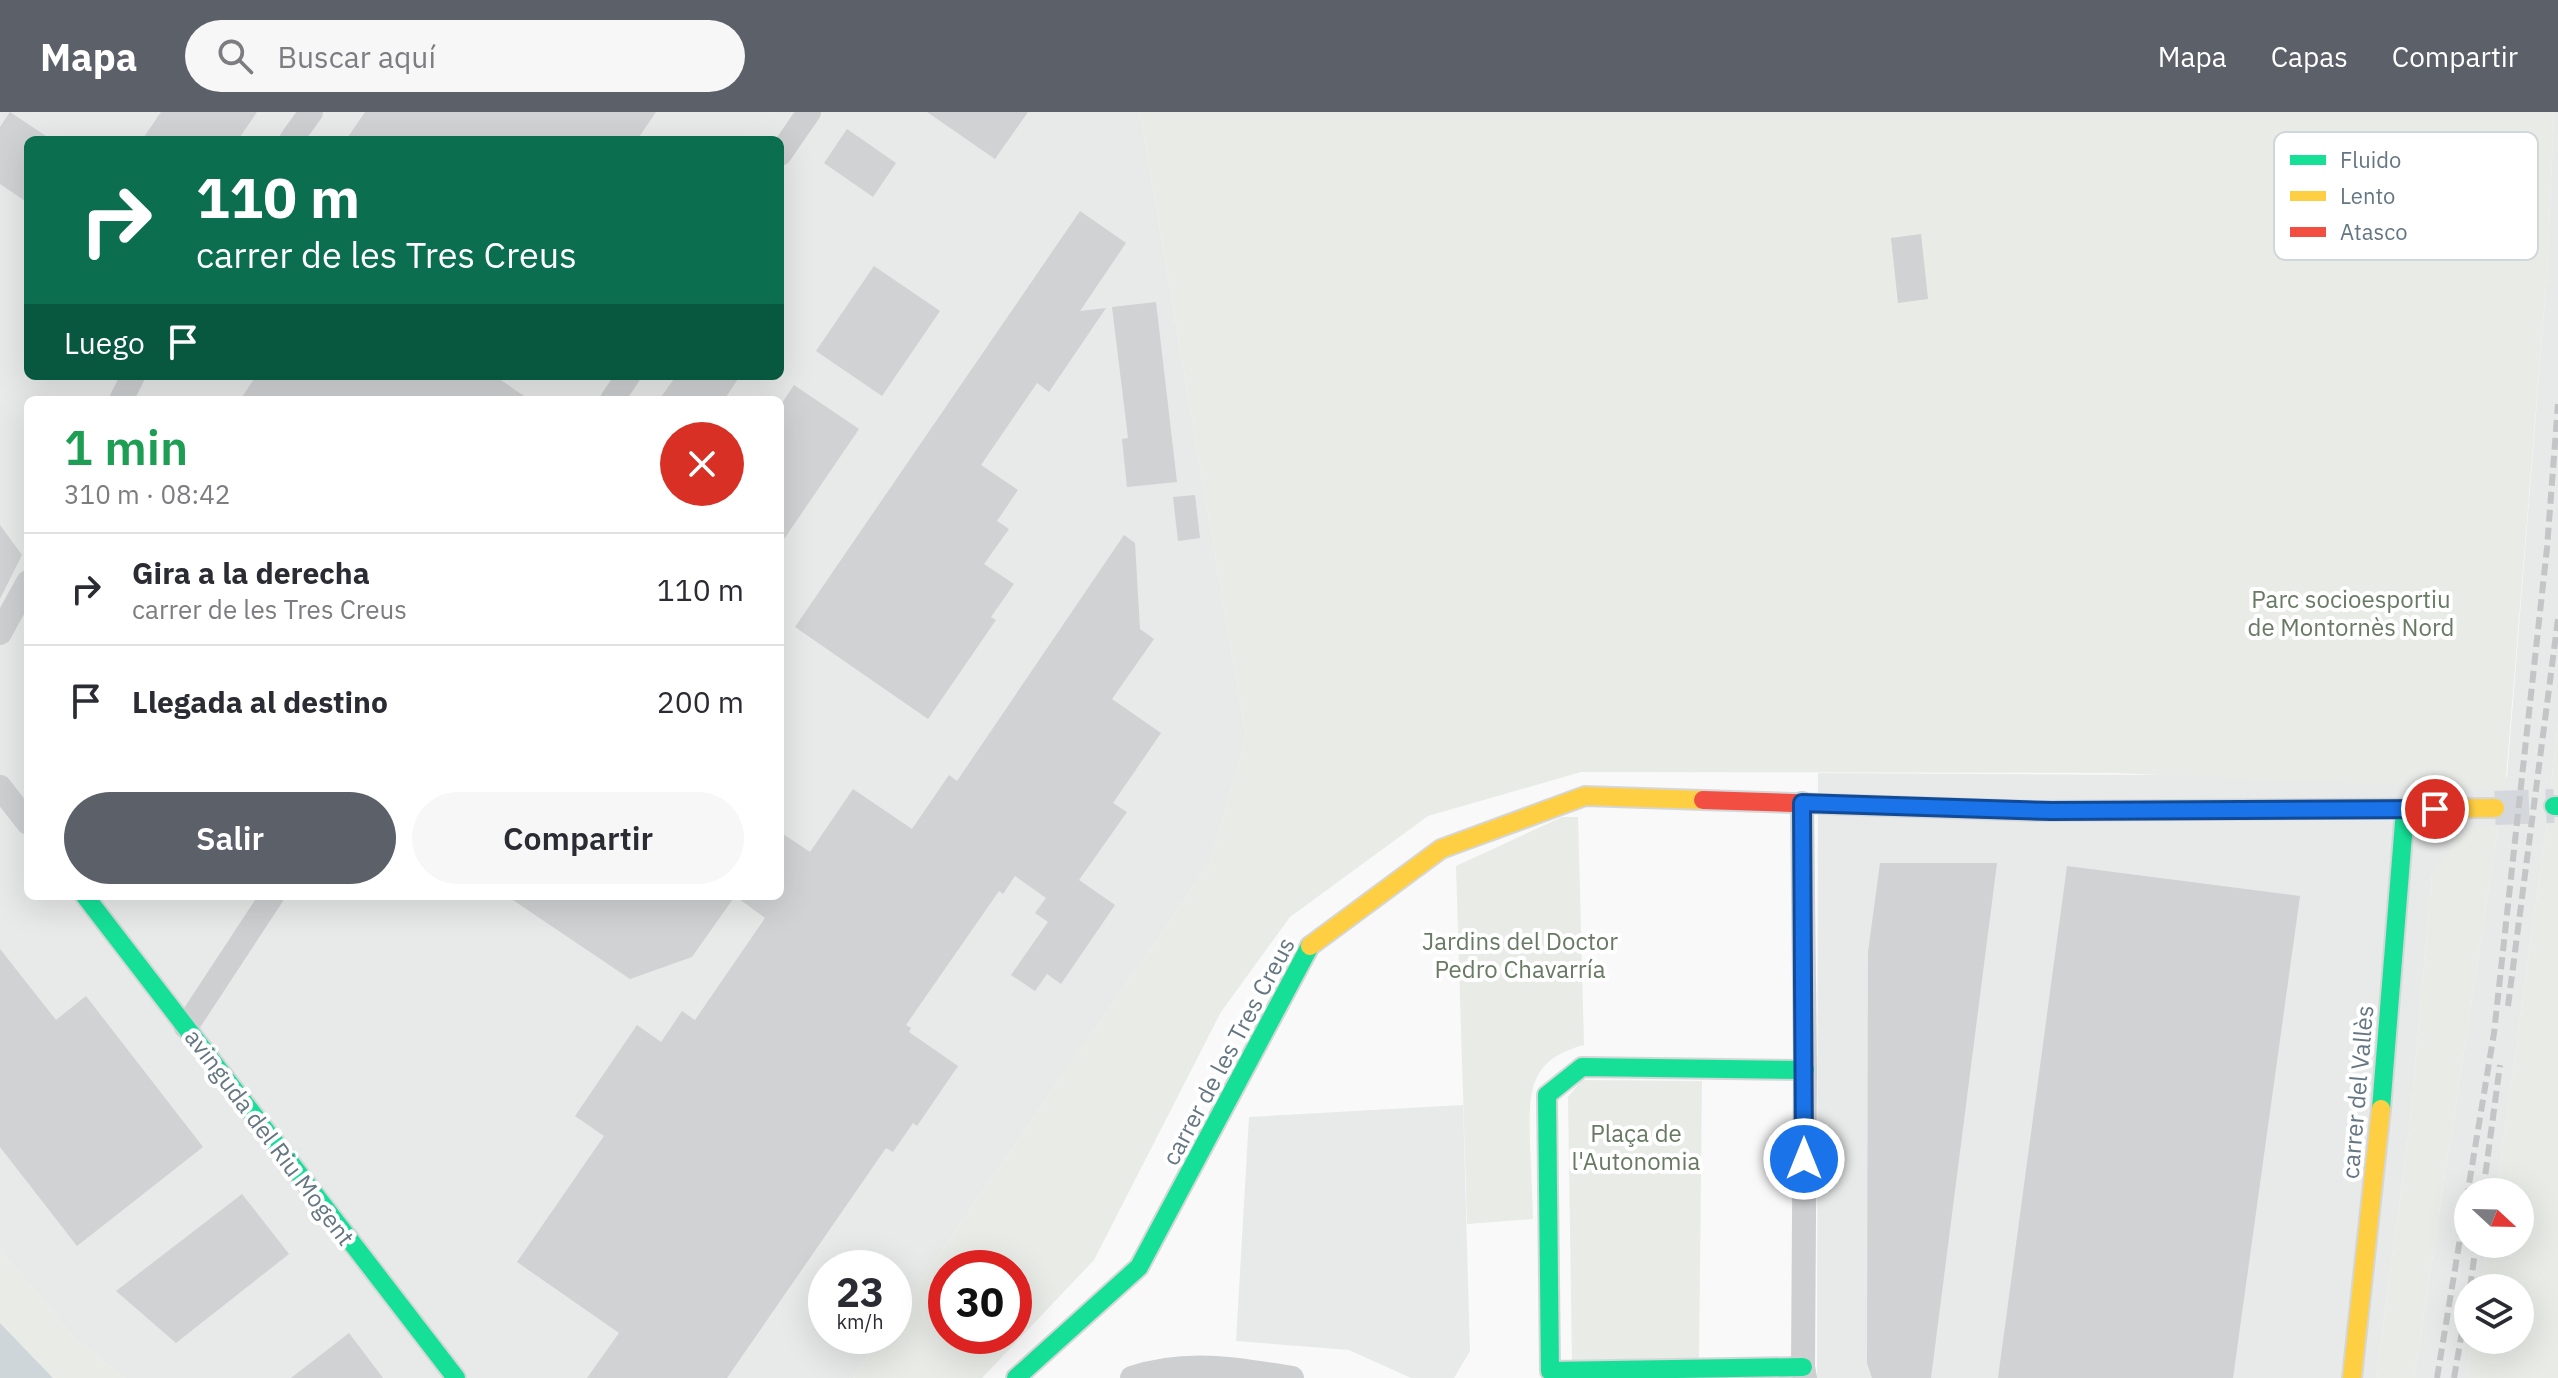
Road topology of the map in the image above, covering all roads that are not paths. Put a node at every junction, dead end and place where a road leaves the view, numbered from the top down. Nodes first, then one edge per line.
1 (311, 112) edge
2 (809, 112) edge
3 (294, 136) edge
4 (784, 148) edge
5 (24, 589) edge
6 (0, 633) edge
7 (0, 787) edge
8 (1802, 803) junction
9 (2495, 808) tunnel mouth
10 (2405, 810) junction
11 (24, 818) edge
12 (88, 900) edge
13 (269, 900) edge
14 (186, 1027) junction
15 (1805, 1070) junction
16 (1804, 1373) edge
17 (456, 1378) edge
18 (1016, 1378) edge
19 (1132, 1378) edge
20 (1292, 1378) edge
21 (2352, 1378) edge

1 - 3 street
2 - 4 street
5 - 6 street
7 - 11 street
8 - 10 street, carrer de les Tres Creus
8 - 15 street
8 - 18 street, carrer de les Tres Creus
9 - 10 street, carrer de les Tres Creus
10 - 21 street, carrer del Vallès
12 - 14 street, avinguda del Riu Mogent
13 - 14 street
14 - 17 street, avinguda del Riu Mogent
15 - 16 street
15 - 16 street
19 - 20 street

